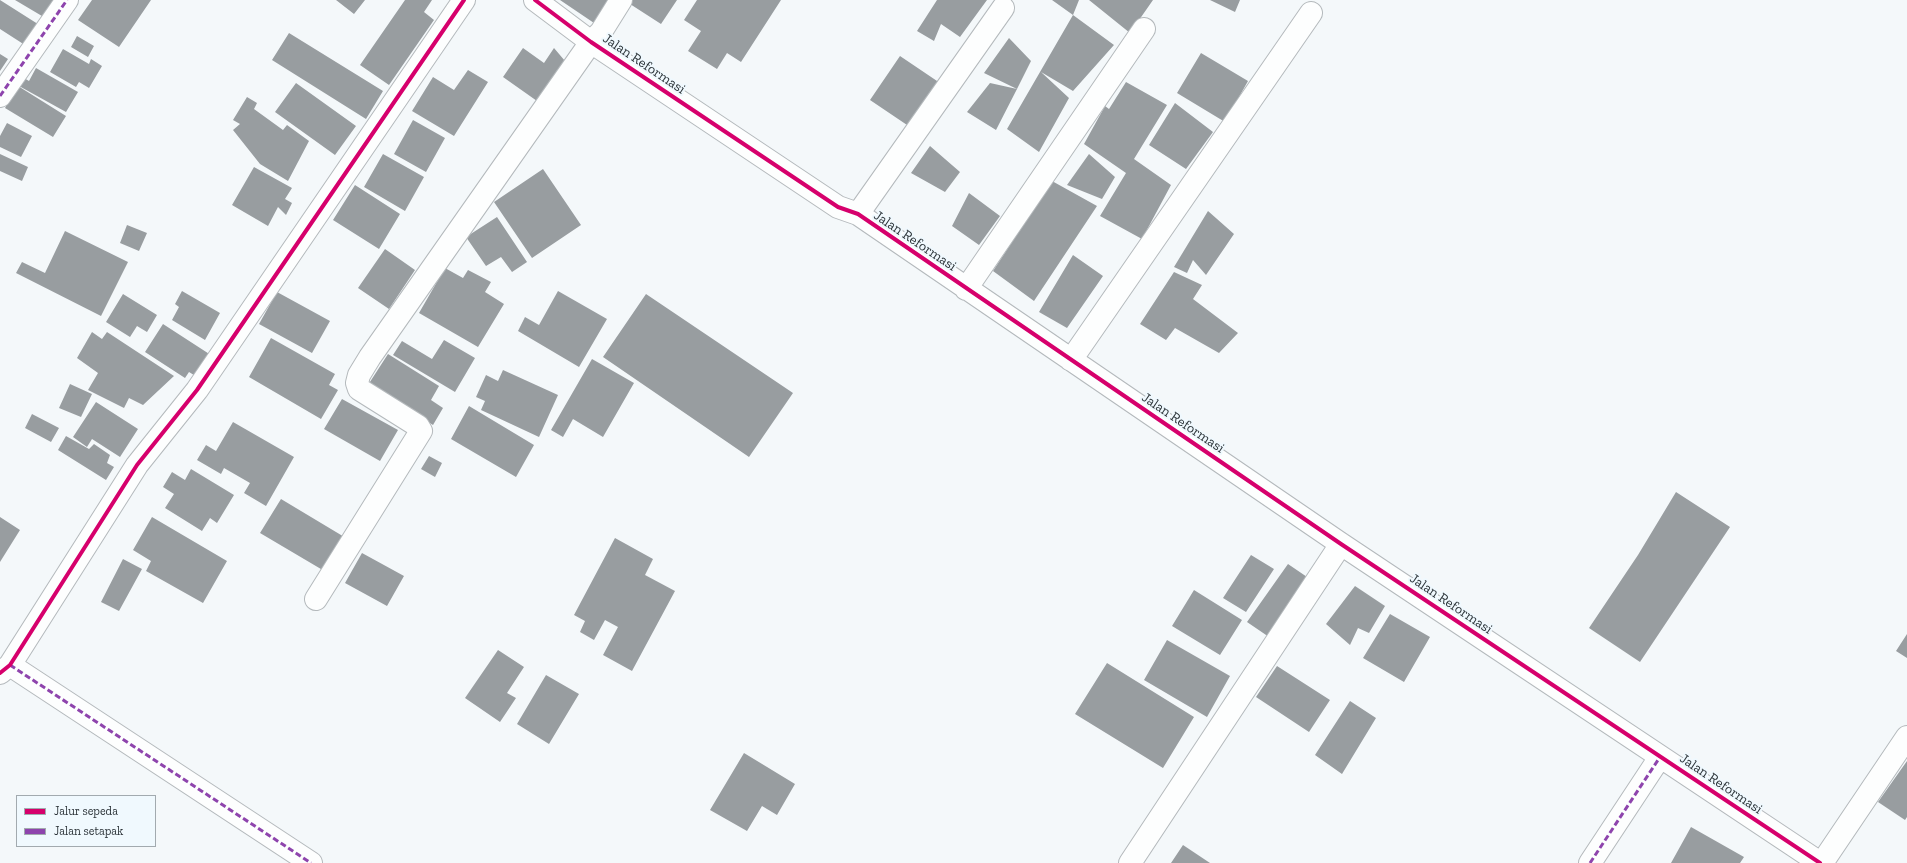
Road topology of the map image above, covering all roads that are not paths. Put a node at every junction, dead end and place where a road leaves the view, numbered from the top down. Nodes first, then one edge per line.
1 (67, 0) edge
2 (464, 0) edge
3 (535, 0) edge
4 (621, 0) edge
5 (1004, 8) dead end
6 (1311, 13) dead end
7 (1144, 29) dead end
8 (591, 42) junction
9 (0, 96) edge
10 (858, 214) junction
11 (966, 289) junction
12 (1071, 360) junction
13 (1341, 544) junction
14 (316, 599) dead end
15 (5, 669) edge
16 (1907, 737) edge
17 (1660, 757) junction
18 (311, 863) edge
19 (1130, 863) edge
20 (1590, 863) edge
21 (1821, 863) edge

1 - 9 street
2 - 15 street
3 - 8 street, Jalan Reformasi
4 - 8 street
5 - 10 street
6 - 12 street
7 - 11 street
8 - 10 street, Jalan Reformasi
8 - 14 street
10 - 11 street, Jalan Reformasi
11 - 12 street, Jalan Reformasi
12 - 13 street, Jalan Reformasi
13 - 17 street, Jalan Reformasi
13 - 19 street
15 - 18 street
16 - 21 street
17 - 20 street
17 - 21 street, Jalan Reformasi

